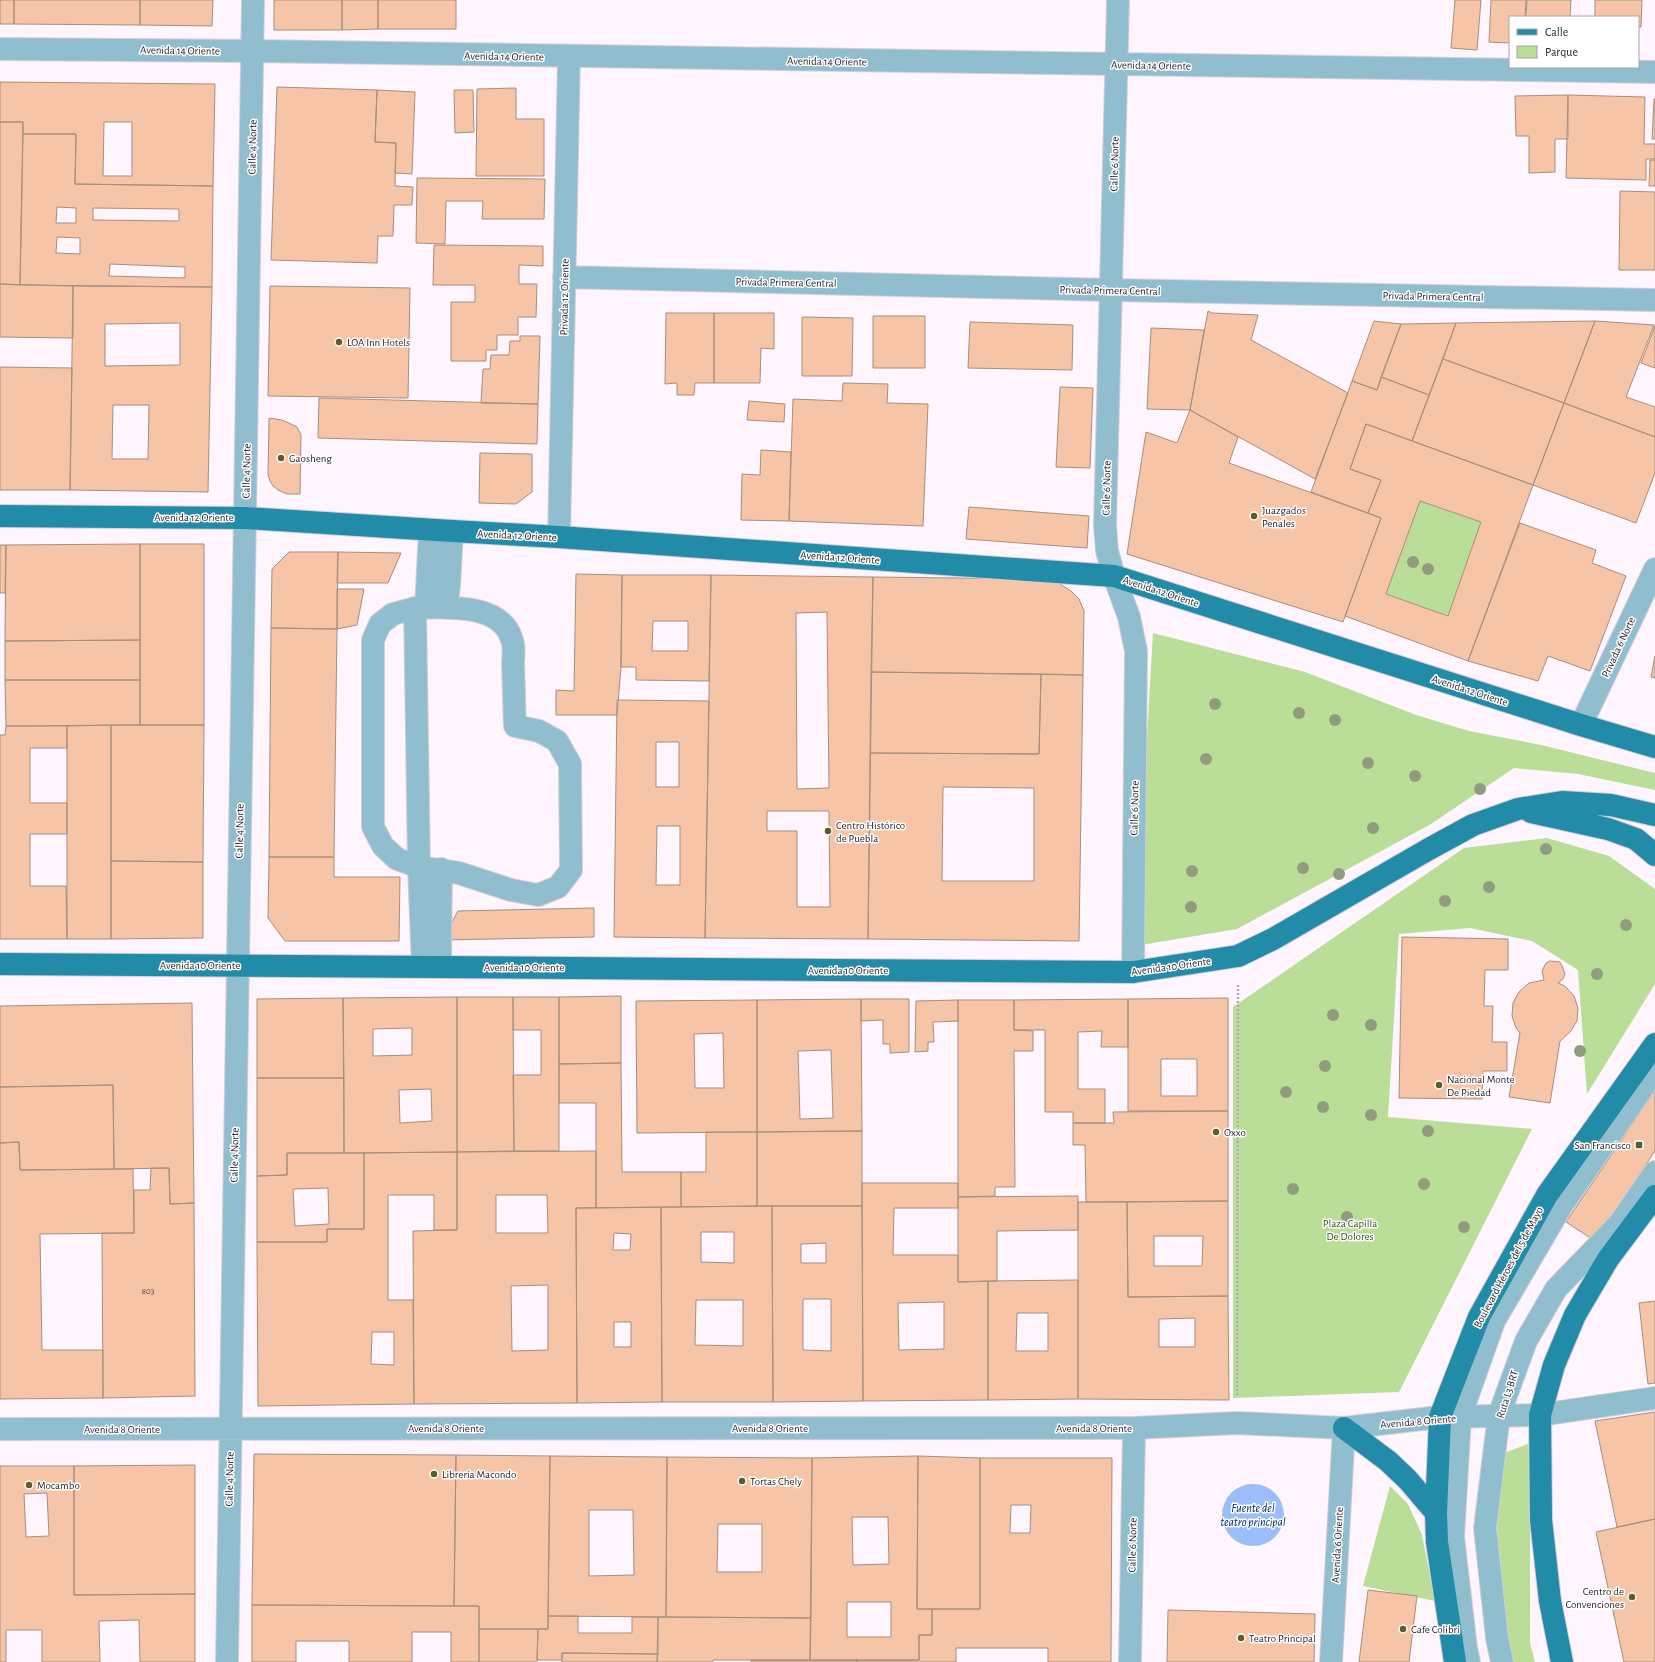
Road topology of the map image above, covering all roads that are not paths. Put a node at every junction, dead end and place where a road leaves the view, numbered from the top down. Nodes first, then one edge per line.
1 (253, 0) edge
2 (1118, 0) edge
3 (0, 49) edge
4 (253, 51) junction
5 (569, 57) junction
6 (1116, 64) junction
7 (1655, 72) edge
8 (564, 277) junction
9 (1111, 290) junction
10 (1655, 300) edge
11 (0, 516) edge
12 (245, 518) junction
13 (430, 530) junction
14 (452, 531) junction
15 (559, 537) junction
16 (1655, 569) edge
17 (1114, 576) junction
18 (429, 608) junction
19 (1581, 726) junction
20 (1655, 747) edge
21 (1518, 809) junction
22 (1655, 815) edge
23 (1655, 855) edge
24 (419, 867) junction
25 (441, 869) junction
26 (0, 964) edge
27 (237, 965) junction
28 (432, 966) junction
29 (1133, 972) junction
30 (1655, 1044) edge
31 (1655, 1070) edge
32 (1655, 1172) edge
33 (1655, 1196) edge
34 (1655, 1398) edge
35 (1499, 1415) junction
36 (1540, 1415) junction
37 (1450, 1417) junction
38 (1134, 1428) junction
39 (1344, 1428) junction
40 (0, 1429) edge
41 (230, 1429) junction
42 (1436, 1513) junction
43 (227, 1662) edge
44 (1130, 1662) edge
45 (1331, 1662) edge
46 (1455, 1662) edge
47 (1469, 1662) edge
48 (1502, 1662) edge
49 (1562, 1662) edge

1 - 4 street, Calle 4 Norte
2 - 6 street, Calle 6 Norte
3 - 4 street, Avenida 14 Oriente
4 - 5 street, Avenida 14 Oriente
4 - 12 street, Calle 4 Norte
5 - 6 street, Avenida 14 Oriente
5 - 8 street, Privada 12 Oriente
6 - 7 street, Avenida 14 Oriente
6 - 9 street, Calle 6 Norte
8 - 9 street, Privada Primera Central
8 - 15 street, Privada 12 Oriente
9 - 10 street, Privada Primera Central
9 - 17 street, Calle 6 Norte
11 - 12 main road, Avenida 12 Oriente
12 - 13 main road, Avenida 12 Oriente
12 - 27 street, Calle 4 Norte
13 - 14 main road, Avenida 12 Oriente
13 - 18 street
14 - 15 main road, Avenida 12 Oriente
14 - 18 street
15 - 17 main road, Avenida 12 Oriente
16 - 19 street, Privada 6 Norte
17 - 19 main road, Avenida 12 Oriente
17 - 29 street, Calle 6 Norte
18 - 24 street
18 - 24 street
18 - 25 street
19 - 20 main road, Avenida 12 Oriente
21 - 22 main road, Avenida 10 Oriente
21 - 23 main road
21 - 29 main road, Avenida 10 Oriente
24 - 25 street
24 - 28 street
25 - 28 street
26 - 27 main road, Avenida 10 Oriente
27 - 28 main road, Avenida 10 Oriente
27 - 41 street, Calle 4 Norte
28 - 29 main road, Avenida 10 Oriente
30 - 37 main road, Boulevard Héroes del 5 de Mayo
31 - 37 street
32 - 35 street, Ruta L3 BRT
33 - 36 main road
34 - 36 street, Avenida 8 Oriente
35 - 36 street, Avenida 8 Oriente
35 - 37 street, Avenida 8 Oriente
35 - 48 street, Ruta L3 BRT
36 - 49 main road
37 - 39 street, Avenida 8 Oriente
37 - 42 main road, Boulevard Héroes del 5 de Mayo
37 - 47 street
38 - 39 street, Avenida 8 Oriente
38 - 41 street, Avenida 8 Oriente
38 - 44 street, Calle 6 Norte
39 - 42 main road
39 - 45 street, Avenida 6 Oriente
40 - 41 street, Avenida 8 Oriente
41 - 43 street, Calle 4 Norte
42 - 46 main road, Boulevard Héroes del 5 de Mayo

